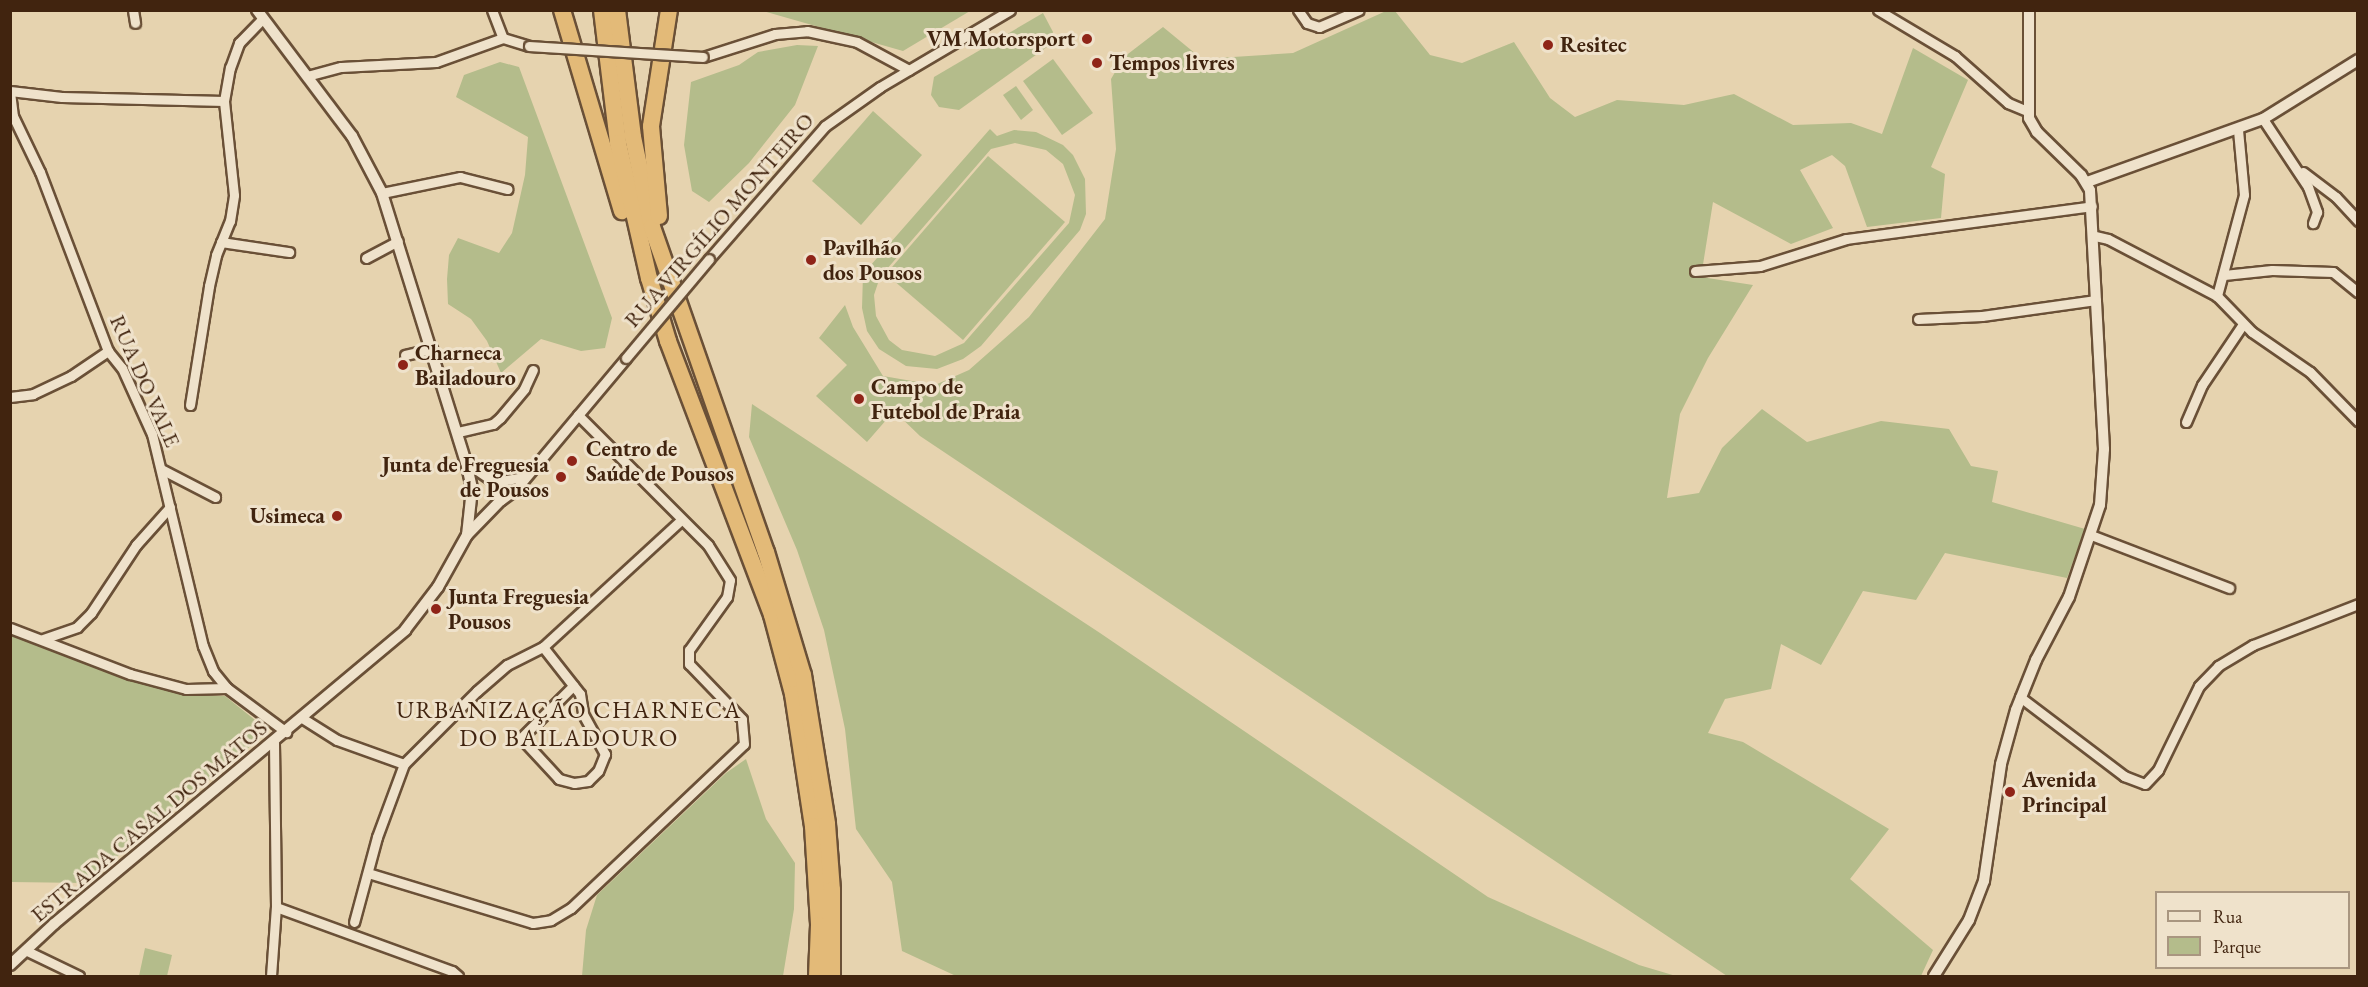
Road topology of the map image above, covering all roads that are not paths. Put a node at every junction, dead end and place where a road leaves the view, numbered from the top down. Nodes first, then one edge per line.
1 (133, 10) edge
2 (492, 10) edge
3 (562, 10) edge
4 (602, 10) edge
5 (617, 10) edge
6 (669, 10) edge
7 (1010, 10) edge
8 (1298, 10) edge
9 (1359, 10) edge
10 (1878, 10) edge
11 (2029, 10) edge
12 (260, 14) edge
13 (135, 23) dead end
14 (503, 38) junction
15 (2358, 60) edge
16 (909, 70) junction
17 (307, 76) junction
18 (10, 92) edge
19 (224, 101) junction
20 (2027, 111) junction
21 (2263, 120) junction
22 (2238, 130) junction
23 (2298, 169) junction
24 (2086, 182) junction
25 (507, 189) dead end
26 (382, 194) junction
27 (2092, 206) junction
28 (2358, 221) edge
29 (2313, 223) dead end
30 (2095, 236) junction
31 (221, 242) junction
32 (398, 242) junction
33 (289, 252) dead end
34 (366, 258) dead end
35 (1695, 271) dead end
36 (667, 273) junction
37 (2224, 275) junction
38 (649, 278) junction
39 (2358, 292) edge
40 (2217, 296) junction
41 (2096, 300) junction
42 (1918, 319) dead end
43 (2243, 324) junction
44 (432, 349) junction
45 (108, 351) junction
46 (405, 355) dead end
47 (533, 370) dead end
48 (10, 397) edge
49 (190, 405) dead end
50 (578, 415) junction
51 (2358, 421) edge
52 (2186, 422) dead end
53 (458, 432) junction
54 (466, 462) junction
55 (161, 469) junction
56 (523, 477) junction
57 (491, 481) junction
58 (472, 489) junction
59 (215, 497) dead end
60 (501, 500) junction
61 (472, 501) junction
62 (170, 507) junction
63 (493, 509) junction
64 (680, 521) junction
65 (467, 535) junction
66 (2091, 535) junction
67 (2229, 588) dead end
68 (2358, 604) edge
69 (10, 628) edge
70 (43, 639) junction
71 (543, 646) junction
72 (573, 686) junction
73 (227, 688) junction
74 (2020, 697) junction
75 (302, 718) junction
76 (286, 732) junction
77 (274, 742) junction
78 (404, 764) junction
79 (368, 873) junction
80 (276, 907) junction
81 (354, 922) dead end
82 (25, 950) junction
83 (10, 965) edge
84 (79, 976) edge
85 (272, 976) edge
86 (458, 976) edge
87 (817, 976) edge
88 (832, 976) edge
89 (1934, 976) edge

1 - 13 street
2 - 14 street
3 - 38 highway
4 - 38 highway
5 - 36 highway
6 - 36 highway
7 - 16 street, RUA VIRGÍLIO MONTEIRO
8 - 9 street
10 - 20 street
11 - 20 street
12 - 17 street
12 - 19 street
14 - 16 street, bridge
14 - 17 street
15 - 21 street
16 - 50 street, RUA VIRGÍLIO MONTEIRO, bridge
17 - 26 street
18 - 19 street
18 - 45 street, RUA DO VALE
19 - 31 street
20 - 24 street
21 - 22 street
21 - 23 street
22 - 24 street
22 - 37 street
23 - 28 street
23 - 29 street
24 - 27 street
25 - 26 street
26 - 32 street
27 - 30 street
27 - 35 street
30 - 40 street
30 - 41 street
31 - 33 street
31 - 49 street
32 - 34 street
32 - 44 street
36 - 88 highway
37 - 39 street
37 - 40 street
38 - 87 highway
40 - 43 street
41 - 42 street
41 - 66 street
43 - 51 street
43 - 52 street
44 - 46 street
44 - 53 street
45 - 48 street
45 - 55 street, RUA DO VALE
47 - 53 street
50 - 56 street, RUA VIRGÍLIO MONTEIRO
50 - 64 street
53 - 54 street
54 - 57 street
54 - 58 street
55 - 59 street
55 - 62 street, RUA DO VALE
56 - 57 street
56 - 60 street, RUA VIRGÍLIO MONTEIRO
57 - 58 street
57 - 60 street
58 - 61 street
60 - 63 street
61 - 63 street
61 - 65 street
62 - 70 street
62 - 73 street, RUA DO VALE
63 - 65 street
64 - 71 street
64 - 79 street
65 - 75 street, ESTRADA CASAL DOS MATOS
66 - 67 street
66 - 74 street
68 - 74 street
69 - 70 street
70 - 73 street
71 - 72 street
71 - 78 street
72 - 72 street
73 - 76 street, RUA DO VALE
74 - 89 street
75 - 76 street, ESTRADA CASAL DOS MATOS
75 - 78 street
76 - 77 street, ESTRADA CASAL DOS MATOS
77 - 80 street
77 - 82 street, ESTRADA CASAL DOS MATOS
78 - 79 street
79 - 81 street
80 - 85 street
80 - 86 street
82 - 83 street, ESTRADA CASAL DOS MATOS
82 - 84 street

